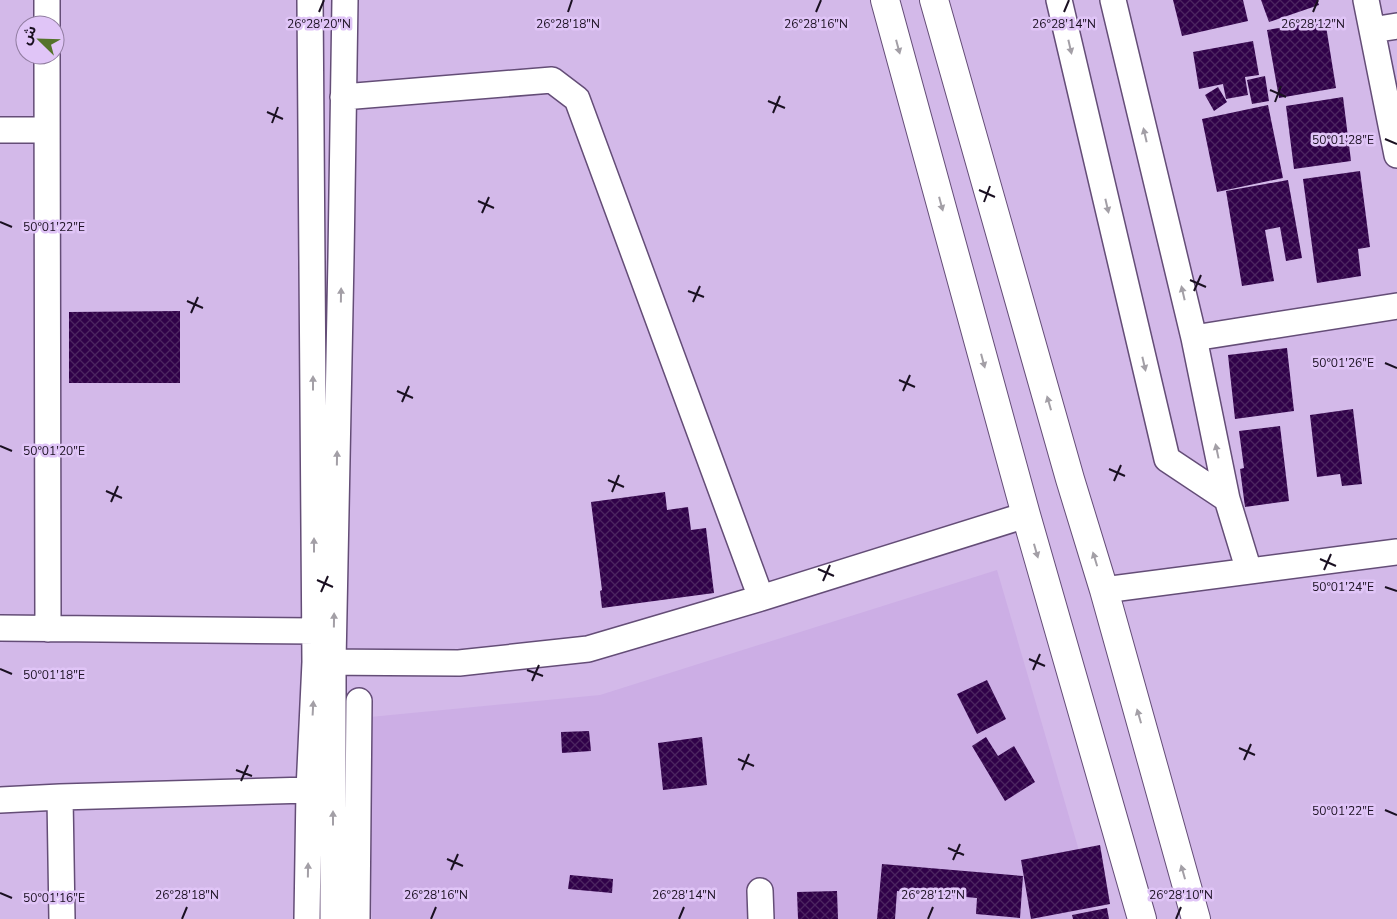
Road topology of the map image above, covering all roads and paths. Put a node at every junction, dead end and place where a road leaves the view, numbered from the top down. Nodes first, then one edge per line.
1 (47, 0) edge
2 (310, 0) edge
3 (345, 0) edge
4 (885, 0) edge
5 (934, 0) edge
6 (1059, 0) edge
7 (1113, 0) edge
8 (1366, 0) edge
9 (47, 15) edge
10 (1397, 26) edge
11 (1372, 30) junction
12 (47, 65) edge
13 (344, 96) junction
14 (0, 130) edge
15 (47, 130) junction
16 (1397, 155) edge
17 (1397, 306) edge
18 (1194, 338) junction
19 (1227, 499) junction
20 (1026, 515) junction
21 (1397, 552) edge
22 (1249, 571) junction
23 (1104, 590) junction
24 (762, 598) junction
25 (0, 628) edge
26 (48, 629) junction
27 (315, 631) junction
28 (324, 662) junction
29 (359, 701) dead end
30 (309, 790) junction
31 (60, 797) junction
32 (0, 800) edge
33 (760, 891) dead end
34 (62, 919) edge
35 (308, 919) edge
36 (333, 919) edge
37 (357, 919) edge
38 (761, 919) edge
39 (1142, 919) edge
40 (1196, 919) edge

1 - 9 street
27 -> 2 street
3 - 13 street
4 -> 20 main road
23 -> 5 main road
6 -> 19 street
18 -> 7 street
8 - 11 street
10 - 11 street
11 - 16 street
12 - 15 street
13 - 24 street
28 -> 13 street
14 - 15 street
15 - 26 street
17 - 18 street
19 -> 18 street
19 - 22 street
20 - 24 street
20 -> 39 main road
21 - 22 street
22 - 23 street
40 -> 23 main road
24 - 28 street
25 - 26 street
26 - 27 street
27 - 28 street
30 -> 28 street
36 -> 28 street
29 - 37 street
30 - 31 street
35 -> 30 street
31 - 32 street
31 - 34 street
33 - 38 street

